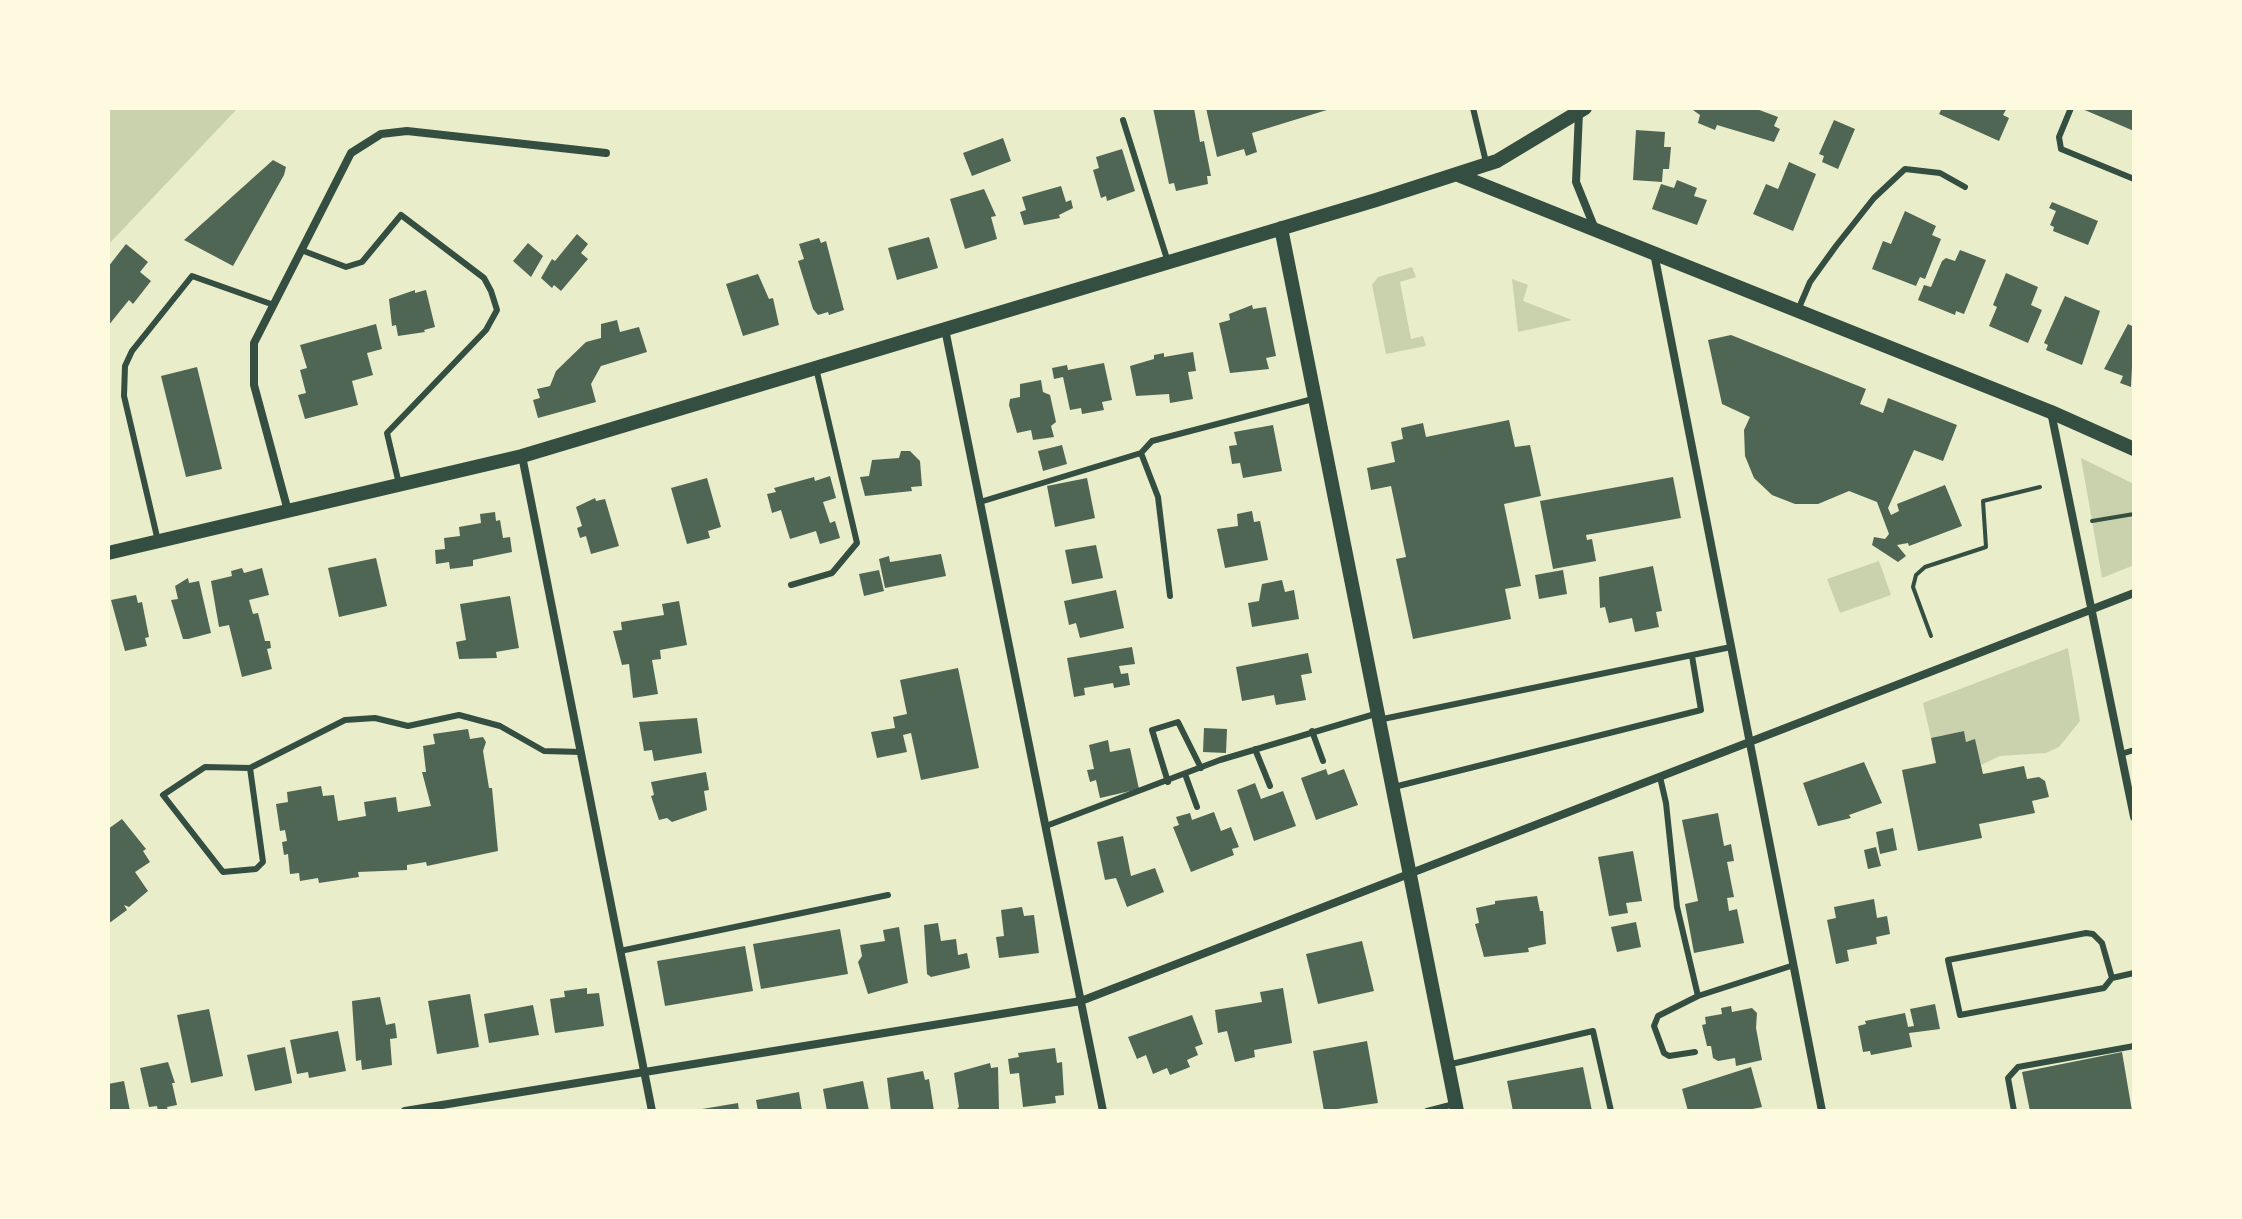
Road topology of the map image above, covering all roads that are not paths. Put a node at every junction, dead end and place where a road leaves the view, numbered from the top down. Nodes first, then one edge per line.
1 (1473, 108) edge
2 (2071, 108) edge
3 (1582, 110) edge
4 (1123, 120) dead end
5 (606, 153) dead end
6 (1487, 165) junction
7 (1458, 175) junction
8 (2134, 179) edge
9 (1965, 187) dead end
10 (1281, 228) junction
11 (1595, 229) junction
12 (300, 250) junction
13 (1654, 253) junction
14 (1168, 262) junction
15 (271, 304) junction
16 (1798, 310) junction
17 (945, 329) junction
18 (816, 368) junction
19 (1317, 399) junction
20 (2051, 412) junction
21 (2134, 449) edge
22 (1141, 453) junction
23 (522, 456) junction
24 (399, 484) junction
25 (980, 502) junction
26 (288, 511) junction
27 (158, 542) junction
28 (108, 553) edge
29 (791, 585) dead end
30 (2134, 593) edge
31 (1170, 596) dead end
32 (2092, 609) junction
33 (1731, 647) junction
34 (1692, 656) junction
35 (1377, 717) junction
36 (1312, 731) junction
37 (1750, 742) junction
38 (1255, 749) junction
39 (2134, 750) edge
40 (581, 752) junction
41 (2121, 754) junction
42 (1323, 761) dead end
43 (250, 768) junction
44 (1201, 768) junction
45 (1185, 774) junction
46 (1660, 777) junction
47 (1168, 782) junction
48 (1270, 786) dead end
49 (1391, 788) junction
50 (1197, 807) dead end
51 (2134, 817) edge
52 (1046, 826) junction
53 (1408, 874) junction
54 (888, 895) dead end
55 (620, 951) junction
56 (1794, 965) junction
57 (2134, 973) edge
58 (2112, 978) junction
59 (1698, 996) junction
60 (1081, 1001) junction
61 (2134, 1046) edge
62 (1695, 1052) dead end
63 (1447, 1065) junction
64 (644, 1071) junction
65 (1456, 1108) edge
66 (405, 1111) edge
67 (652, 1111) edge
68 (1103, 1111) edge
69 (1427, 1111) edge
70 (1611, 1111) edge
71 (1822, 1111) edge
72 (2014, 1111) edge

1 - 6 lane
2 - 8 lane
3 - 6 street
3 - 11 street
4 - 14 lane
5 - 12 street
6 - 7 street
7 - 10 street
7 - 11 street
9 - 16 lane
10 - 14 street
10 - 19 street
11 - 13 street
12 - 15 street
12 - 24 lane
13 - 16 street
13 - 33 street
14 - 17 street
15 - 26 street
15 - 27 lane
16 - 20 street
17 - 18 street
17 - 25 street
18 - 23 street
18 - 29 lane
19 - 22 lane
19 - 35 street
20 - 21 street
20 - 32 street
22 - 25 lane
22 - 31 lane
23 - 24 street
23 - 40 street
24 - 26 street
25 - 52 street
26 - 27 street
27 - 28 street
30 - 32 street
32 - 37 street
32 - 41 street
33 - 34 lane
33 - 37 street
34 - 35 lane
34 - 49 lane
35 - 36 lane
35 - 49 street
36 - 38 lane
36 - 42 lane
37 - 46 street
37 - 56 street
38 - 44 lane
38 - 48 lane
39 - 41 lane
40 - 43 lane
40 - 55 street
41 - 51 street
43 - 43 lane
44 - 45 lane
44 - 47 lane
45 - 47 lane
45 - 50 lane
46 - 53 street
46 - 59 lane
47 - 52 lane
49 - 53 street
52 - 60 street
53 - 60 street
53 - 63 street
54 - 55 lane
55 - 64 street
56 - 59 lane
56 - 71 street
57 - 58 lane
58 - 58 lane
59 - 62 lane
60 - 64 street
60 - 68 street
61 - 72 lane
63 - 65 street
63 - 70 lane
64 - 66 street
64 - 67 street
65 - 69 lane

